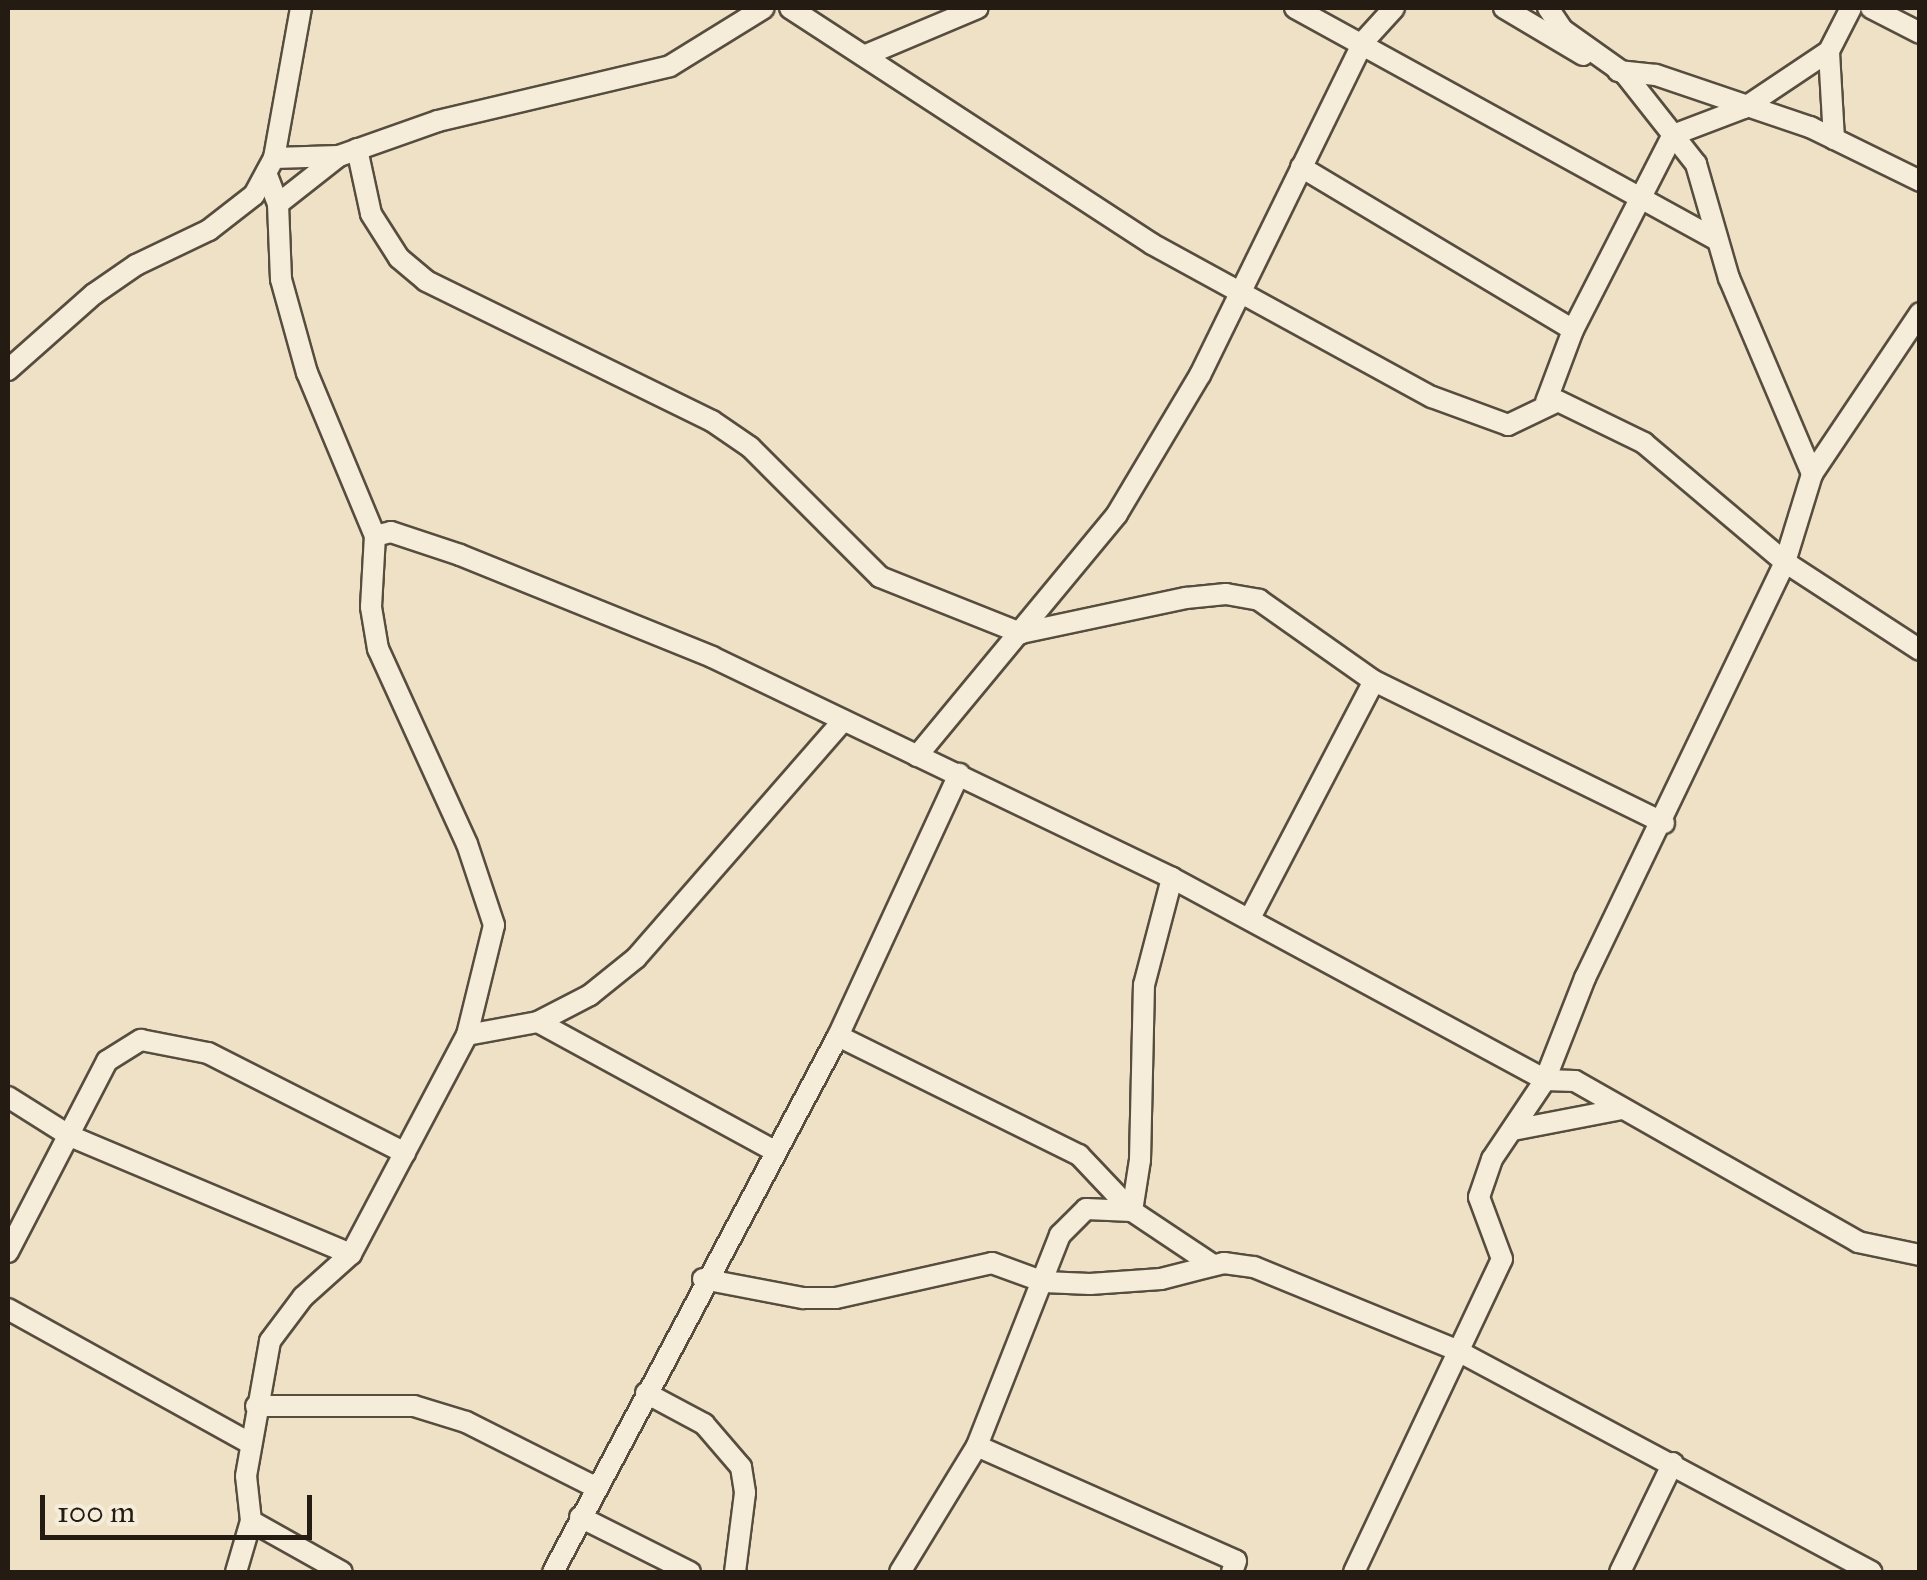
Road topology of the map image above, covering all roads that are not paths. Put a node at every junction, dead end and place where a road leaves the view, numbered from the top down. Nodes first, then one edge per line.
1 (301, 8) edge
2 (764, 8) edge
3 (790, 8) edge
4 (978, 8) edge
5 (1295, 8) edge
6 (1394, 8) edge
7 (1504, 8) edge
8 (1548, 8) edge
9 (1851, 8) edge
10 (1872, 8) edge
11 (1920, 33) edge
12 (1362, 42) junction
13 (1829, 51) junction
14 (866, 55) junction
15 (1625, 74) junction
16 (1744, 108) junction
17 (1673, 135) junction
18 (1834, 139) junction
19 (348, 152) junction
20 (270, 166) junction
21 (1301, 167) junction
22 (1920, 182) edge
23 (1643, 202) junction
24 (278, 204) junction
25 (1716, 239) junction
26 (1238, 294) junction
27 (1920, 313) edge
28 (1573, 330) junction
29 (8, 370) edge
30 (1546, 402) junction
31 (1812, 474) junction
32 (375, 536) junction
33 (1785, 562) junction
34 (1021, 633) junction
35 (1920, 650) edge
36 (1374, 681) junction
37 (844, 720) junction
38 (917, 756) junction
39 (959, 774) junction
40 (1664, 823) junction
41 (1172, 878) junction
42 (1250, 918) junction
43 (538, 1022) junction
44 (468, 1035) junction
45 (838, 1036) junction
46 (1545, 1080) junction
47 (8, 1097) edge
48 (1622, 1109) junction
49 (1513, 1130) junction
50 (70, 1136) junction
51 (774, 1150) junction
52 (404, 1153) junction
53 (1132, 1211) junction
54 (8, 1252) edge
55 (351, 1254) junction
56 (1920, 1255) edge
57 (1214, 1265) junction
58 (703, 1279) junction
59 (1044, 1282) junction
60 (8, 1309) edge
61 (1456, 1350) junction
62 (646, 1392) junction
63 (256, 1406) junction
64 (250, 1444) junction
65 (977, 1446) junction
66 (1673, 1462) junction
67 (595, 1487) junction
68 (580, 1517) junction
69 (252, 1522) junction
70 (236, 1572) edge
71 (342, 1572) edge
72 (553, 1572) edge
73 (690, 1572) edge
74 (735, 1572) edge
75 (900, 1572) edge
76 (1232, 1572) edge
77 (1354, 1572) edge
78 (1620, 1572) edge
79 (1872, 1572) edge

1 - 20 street
2 - 19 street
3 - 14 street
4 - 14 street
5 - 12 street
6 - 12 street
7 - 15 street
8 - 15 street
9 - 13 street
10 - 11 street
12 - 21 street
12 - 23 street
13 - 16 street
13 - 18 street
14 - 26 street
15 - 16 street
15 - 17 street
16 - 17 street
16 - 18 street
17 - 23 street
17 - 25 street
18 - 22 street
19 - 20 street
19 - 24 street
19 - 34 street
20 - 24 street
20 - 29 street
21 - 26 street
21 - 28 street
23 - 25 street
23 - 28 street
24 - 32 street
25 - 31 street
26 - 30 street
26 - 34 street
27 - 31 street
28 - 30 street
30 - 33 street
31 - 33 street
32 - 37 street
32 - 44 street
33 - 35 street
33 - 40 street
34 - 36 street
34 - 38 street
36 - 40 street
36 - 42 street
37 - 38 street
37 - 43 street
38 - 39 street
39 - 41 street
39 - 45 street
40 - 46 street
41 - 42 street
41 - 53 street
42 - 46 street
43 - 44 street
43 - 51 street
44 - 52 street
45 - 51 street
45 - 53 street
46 - 48 street
46 - 49 street
47 - 50 street
48 - 49 street
48 - 56 street
49 - 61 street
50 - 52 street
50 - 54 street
50 - 55 street
51 - 58 street
52 - 55 street
53 - 57 street
53 - 59 street
55 - 63 street
57 - 59 street
57 - 61 street
58 - 59 street
58 - 62 street
59 - 65 street
60 - 64 street
61 - 66 street
61 - 77 street
62 - 67 street
62 - 74 street
63 - 64 street
63 - 67 street
64 - 69 street
65 - 75 street
65 - 76 street
66 - 78 street
66 - 79 street
67 - 68 street
68 - 72 street
68 - 73 street
69 - 70 street
69 - 71 street

